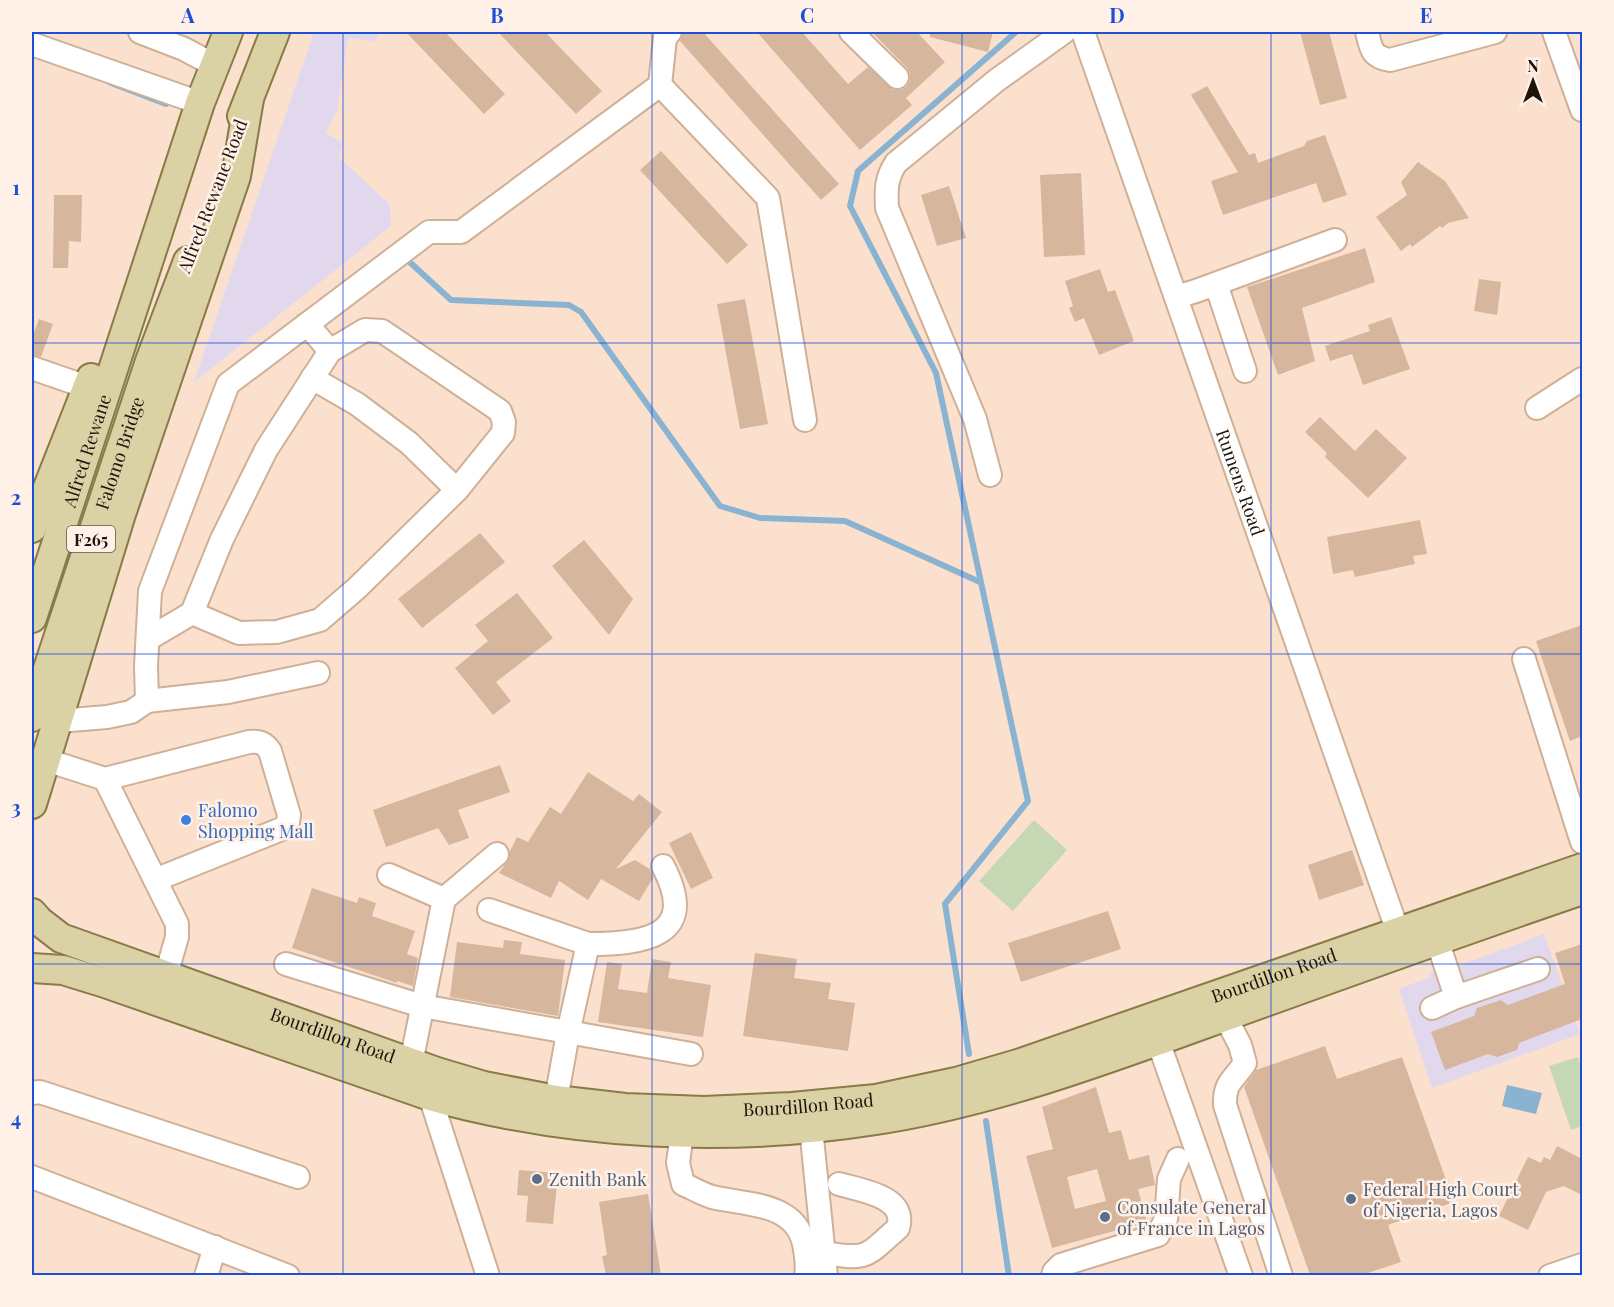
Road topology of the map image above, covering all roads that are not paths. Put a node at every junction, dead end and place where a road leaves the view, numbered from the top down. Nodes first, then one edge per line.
1 (140, 32) edge
2 (228, 32) edge
3 (275, 32) edge
4 (670, 32) edge
5 (851, 32) edge
6 (1064, 32) edge
7 (1083, 32) edge
8 (1367, 32) edge
9 (1495, 32) edge
10 (1554, 32) edge
11 (1451, 37) edge
12 (187, 40) edge
13 (32, 44) edge
14 (216, 66) junction
15 (897, 77) dead end
16 (660, 85) junction
17 (249, 99) junction
18 (200, 103) junction
19 (1582, 110) edge
20 (1335, 240) dead end
21 (1216, 284) junction
22 (1176, 297) junction
23 (307, 324) junction
24 (330, 351) junction
25 (117, 352) joint
26 (150, 361) joint
27 (32, 368) edge
28 (1245, 371) dead end
29 (312, 378) junction
30 (1582, 380) edge
31 (87, 387) junction
32 (1538, 408) dead end
33 (805, 420) dead end
34 (990, 475) dead end
35 (457, 490) junction
36 (35, 509) edge
37 (192, 613) junction
38 (32, 618) edge
39 (148, 639) junction
40 (1524, 658) dead end
41 (318, 674) dead end
42 (147, 701) junction
43 (45, 719) edge
44 (46, 760) junction
45 (105, 779) junction
46 (32, 804) edge
47 (1582, 842) edge
48 (497, 854) dead end
49 (663, 866) dead end
50 (1582, 868) edge
51 (389, 875) dead end
52 (155, 880) junction
53 (1582, 890) edge
54 (444, 899) junction
55 (489, 910) dead end
56 (32, 913) edge
57 (1398, 932) junction
58 (1437, 940) junction
59 (588, 944) junction
60 (286, 964) dead end
61 (32, 968) edge
62 (1538, 969) dead end
63 (166, 975) junction
64 (1456, 997) junction
65 (422, 1006) junction
66 (1432, 1008) dead end
67 (1225, 1016) junction
68 (1153, 1030) junction
69 (568, 1033) junction
70 (691, 1054) dead end
71 (426, 1077) junction
72 (32, 1093) edge
73 (556, 1100) junction
74 (811, 1128) junction
75 (682, 1132) junction
76 (1178, 1159) dead end
77 (32, 1177) edge
78 (298, 1177) dead end
79 (839, 1184) dead end
80 (215, 1247) junction
81 (825, 1264) edge
82 (1582, 1266) edge
83 (206, 1275) edge
84 (288, 1275) edge
85 (488, 1275) edge
86 (806, 1275) edge
87 (1053, 1275) edge
88 (1241, 1275) edge
89 (1281, 1275) edge
90 (1550, 1275) edge

1 - 12 street
2 - 14 main road, Alfred Rewane Road / F265
3 - 17 main road, Alfred Rewane Road / F265
4 - 16 street
5 - 15 street
6 - 34 street
7 - 22 street, Rumens Road
8 - 11 street
9 - 11 street
10 - 19 street
12 - 14 street
13 - 18 street
14 - 18 main road, Alfred Rewane Road / F265
16 - 23 street
16 - 33 street
17 - 26 main road, Alfred Rewane Road / F265
17 - 43 main road
18 - 25 main road, Alfred Rewane Road / F265
18 - 31 main road
20 - 21 street
21 - 22 street
21 - 28 street
22 - 57 street, Rumens Road
23 - 24 street
23 - 39 street
24 - 29 street
24 - 35 street
25 - 38 main road, Alfred Rewane / F265
26 - 43 main road, Falomo Bridge / F265
27 - 31 street
29 - 35 street
29 - 37 street
30 - 32 street
31 - 36 main road
35 - 37 street
37 - 39 street
39 - 42 street
40 - 47 street
41 - 42 street
42 - 43 street
43 - 44 main road
44 - 45 street
44 - 46 main road
45 - 52 street
45 - 52 street
48 - 54 street
49 - 59 street
50 - 57 main road, Bourdillon Road
51 - 54 street
52 - 63 street
53 - 58 main road, Bourdillon Road
54 - 65 street
55 - 59 street
56 - 63 main road, Bourdillon Road
57 - 68 main road, Bourdillon Road
58 - 64 street
58 - 67 main road, Bourdillon Road
59 - 69 street
60 - 65 street
61 - 71 main road, Bourdillon Road
62 - 64 street
63 - 71 main road, Bourdillon Road
64 - 66 street
65 - 69 street
65 - 71 street
67 - 68 main road, Bourdillon Road
67 - 89 street
68 - 73 main road, Bourdillon Road
68 - 74 main road, Bourdillon Road
68 - 88 street
69 - 70 street
69 - 73 street
71 - 73 main road, Bourdillon Road
71 - 75 main road, Bourdillon Road
71 - 85 street
72 - 78 street
74 - 75 main road, Bourdillon Road
74 - 81 street
75 - 86 street
76 - 87 street
77 - 80 street
79 - 81 street
80 - 83 street
80 - 84 street
82 - 90 street

